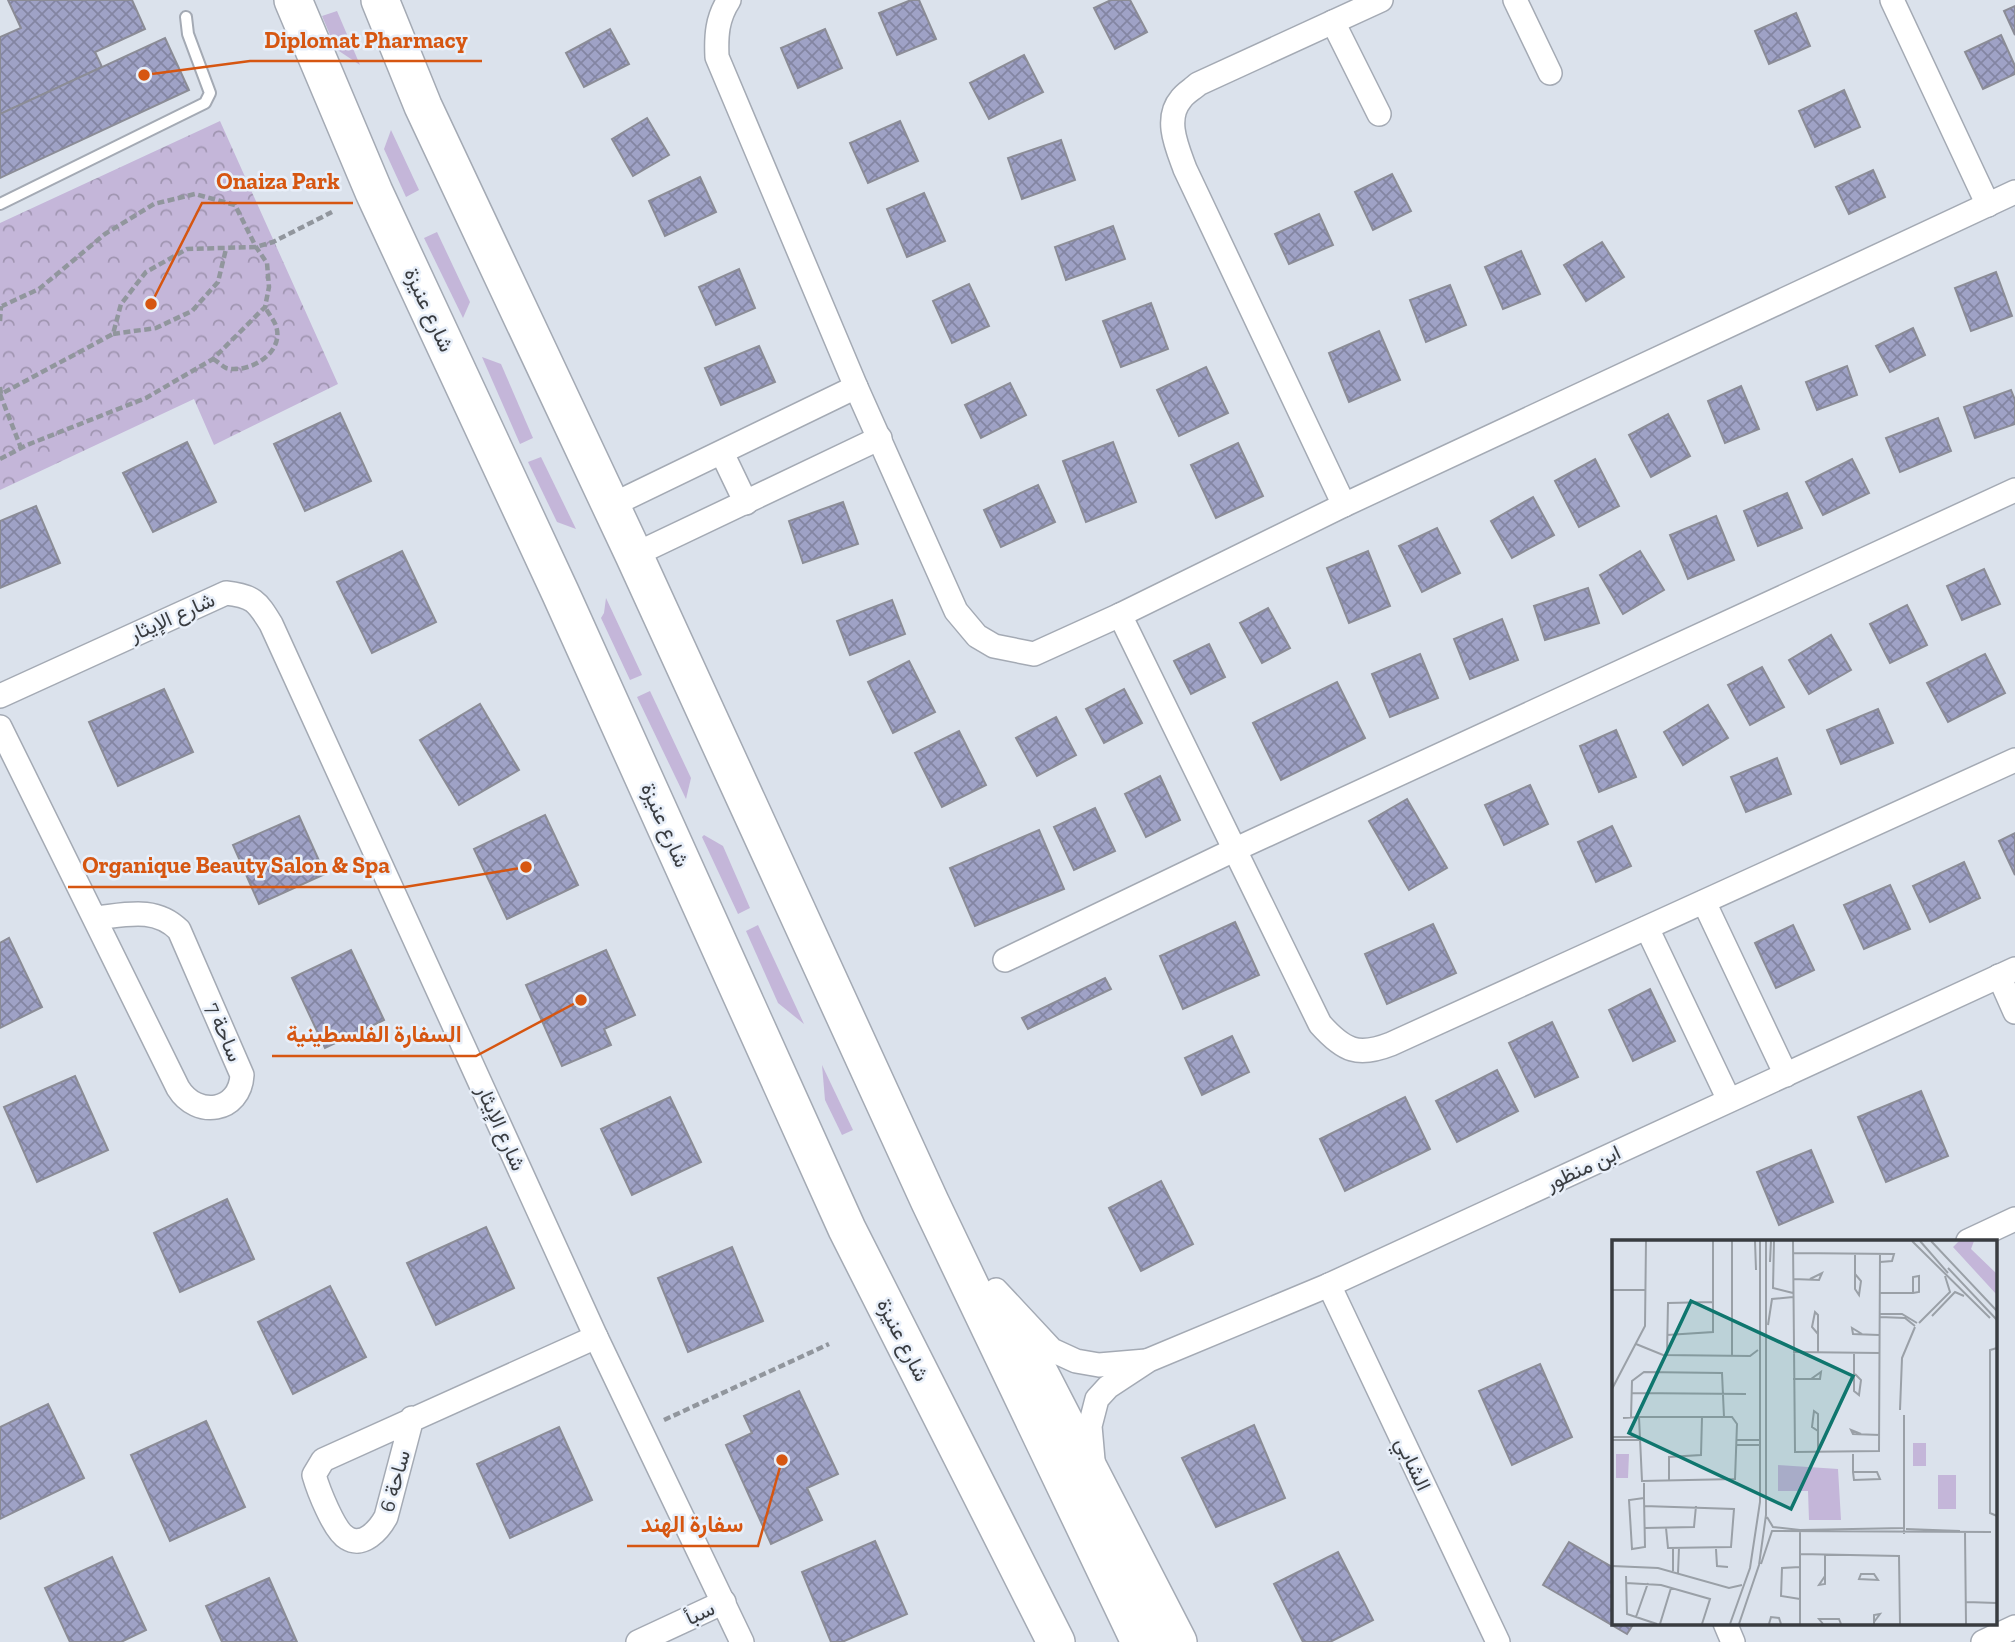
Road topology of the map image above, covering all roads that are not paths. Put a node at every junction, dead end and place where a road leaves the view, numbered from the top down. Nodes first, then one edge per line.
1 (293, 0) edge
2 (380, 0) edge
3 (729, 0) edge
4 (1381, 0) edge
5 (1515, 0) edge
6 (1895, 1) edge
7 (186, 17) dead end
8 (1333, 22) junction
9 (1550, 73) dead end
10 (1379, 114) dead end
11 (2015, 192) edge
12 (0, 204) edge
13 (1988, 205) junction
14 (856, 387) junction
15 (880, 438) junction
16 (722, 453) junction
17 (2015, 490) edge
18 (746, 503) junction
19 (1344, 505) junction
20 (610, 506) junction
21 (634, 555) junction
22 (1121, 615) junction
23 (0, 695) edge
24 (0, 727) edge
25 (2015, 760) edge
26 (1236, 849) junction
27 (1704, 902) junction
28 (95, 918) junction
29 (1647, 928) junction
30 (1005, 960) dead end
31 (2007, 973) edge
32 (2015, 1012) edge
33 (1786, 1075) junction
34 (1729, 1100) junction
35 (930, 1202) junction
36 (2015, 1219) edge
37 (1970, 1240) edge
38 (1329, 1285) junction
39 (996, 1290) junction
40 (596, 1337) junction
41 (1149, 1360) junction
42 (412, 1418) junction
43 (1099, 1485) junction
44 (723, 1602) junction
45 (1724, 1624) edge
46 (2015, 1628) edge
47 (638, 1642) edge
48 (742, 1642) edge
49 (1056, 1642) edge
50 (1140, 1642) edge
51 (1178, 1642) edge
52 (1498, 1642) edge
53 (1733, 1642) edge
54 (1983, 1642) edge

1 - 49 highway, شارع عنيزة
2 - 20 highway
3 - 14 street
4 - 8 street
5 - 9 street
6 - 13 street
7 - 12 lane
8 - 10 street
8 - 19 street
11 - 13 street
13 - 19 street
14 - 15 street
14 - 16 street
15 - 18 street
15 - 22 street
16 - 18 street
16 - 20 street
17 - 26 street
18 - 21 street
19 - 22 street
20 - 21 highway
21 - 35 highway
22 - 26 street
23 - 40 street, شارع الإيثار
24 - 28 street, ساحة 7
25 - 27 street
26 - 29 street
26 - 30 street
27 - 29 street
27 - 33 street
28 - 28 street, ساحة 7
29 - 34 street
31 - 32 street
31 - 33 street, ابن منظور
33 - 34 street, ابن منظور
34 - 38 street, ابن منظور
35 - 39 highway
35 - 50 highway
36 - 37 street
38 - 41 street, ابن منظور
38 - 52 street, الشابي
39 - 41 street, ابن منظور
39 - 43 highway
40 - 42 street, ساحة 6
40 - 44 street, شارع الإيثار
41 - 43 street, ابن منظور
42 - 42 street, ساحة 6
43 - 51 highway
44 - 47 street, سبأ
44 - 48 street, شارع الإيثار
45 - 53 street
46 - 54 street

